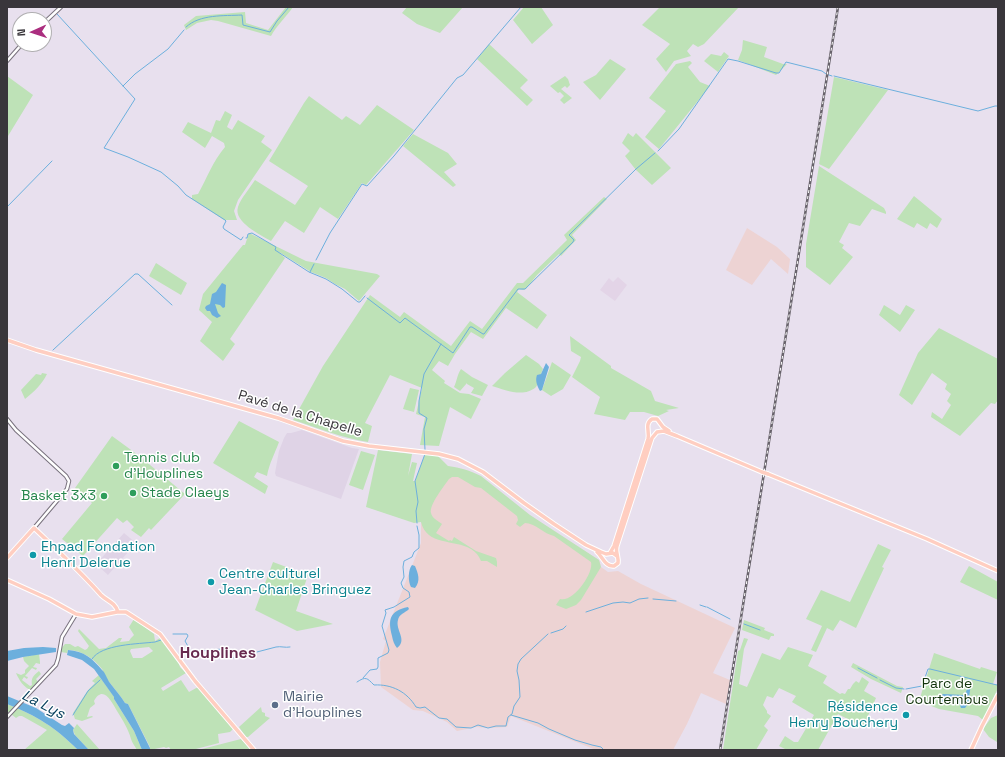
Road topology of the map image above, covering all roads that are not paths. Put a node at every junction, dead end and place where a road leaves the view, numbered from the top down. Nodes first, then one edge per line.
1 (61, 7) edge
2 (52, 15) edge
3 (15, 52) edge
4 (7, 61) edge
5 (7, 340) edge
6 (7, 419) edge
7 (661, 424) junction
8 (649, 430) junction
9 (657, 432) junction
10 (677, 436) junction
11 (34, 528) junction
12 (591, 548) junction
13 (609, 553) junction
14 (618, 556) junction
15 (7, 558) edge
16 (604, 561) junction
17 (998, 572) edge
18 (7, 580) edge
19 (118, 612) junction
20 (76, 614) junction
21 (998, 695) edge
22 (998, 698) edge
23 (7, 717) edge
24 (254, 750) edge
25 (973, 750) edge

1 - 2 street
3 - 4 street
5 - 12 main road, Pavé de la Chapelle
6 - 11 street
7 - 8 main road
7 - 9 main road
7 - 10 main road
8 - 9 main road
8 - 13 main road
9 - 10 main road
9 - 14 main road
10 - 17 main road, bridge
11 - 15 main road
11 - 19 main road
12 - 13 main road, Pavé de la Chapelle
12 - 16 main road, Pavé de la Chapelle
13 - 14 main road, Pavé de la Chapelle
13 - 16 main road
14 - 16 main road
18 - 20 main road
19 - 20 main road
19 - 24 main road
20 - 23 street
21 - 25 main road
22 - 25 main road

